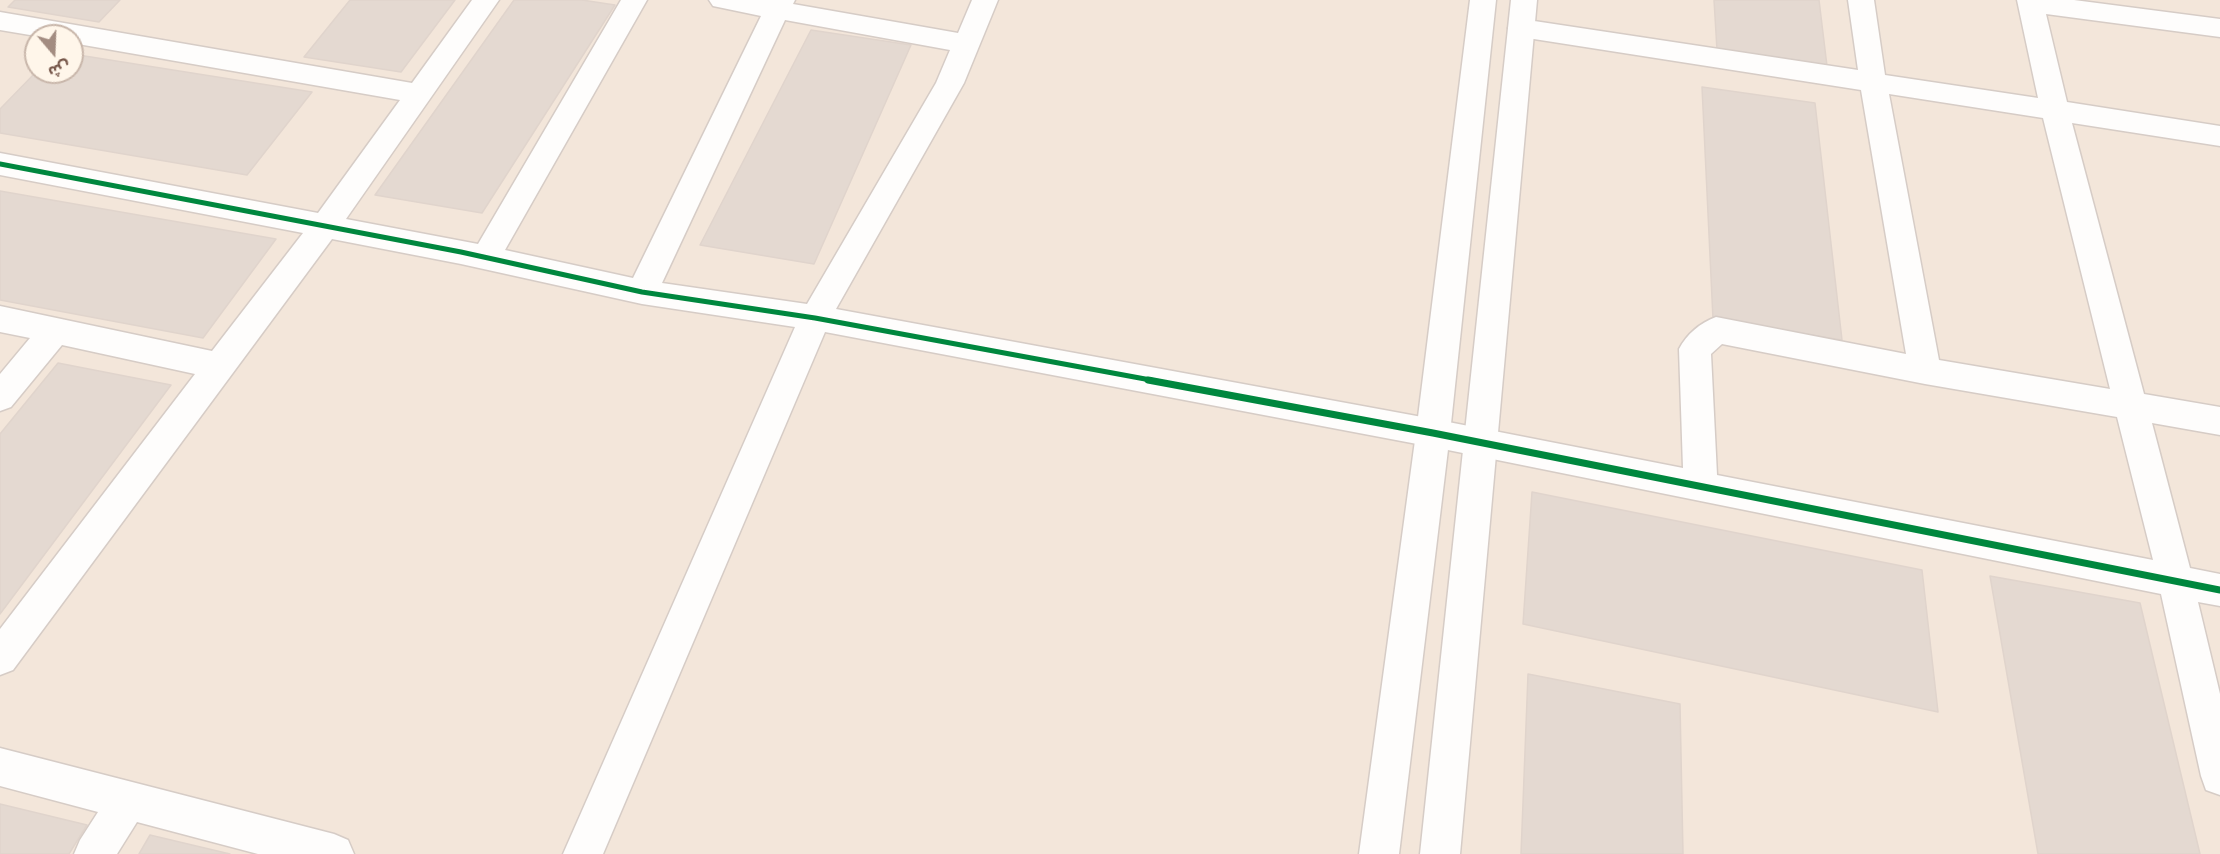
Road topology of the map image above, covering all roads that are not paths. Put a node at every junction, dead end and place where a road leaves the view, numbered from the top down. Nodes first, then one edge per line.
1 (486, 0) edge
2 (634, 0) edge
3 (722, 0) edge
4 (985, 0) edge
5 (1483, 0) edge
6 (1861, 0) edge
7 (2030, 2) edge
8 (779, 4) edge
9 (1522, 14) edge
10 (0, 21) edge
11 (2220, 28) edge
12 (966, 44) junction
13 (1873, 83) junction
14 (419, 94) junction
15 (2055, 112) junction
16 (2220, 136) edge
17 (0, 164) edge
18 (325, 226) junction
19 (486, 258) junction
20 (642, 292) junction
21 (815, 318) junction
22 (0, 319) edge
23 (55, 331) junction
24 (219, 366) junction
25 (1925, 371) junction
26 (0, 397) edge
27 (2131, 406) junction
28 (2220, 421) edge
29 (1433, 433) junction
30 (1481, 442) junction
31 (1701, 486) junction
32 (2175, 582) junction
33 (2220, 590) edge
34 (0, 658) edge
35 (0, 767) edge
36 (2220, 776) edge
37 (128, 800) junction
38 (94, 854) edge
39 (334, 854) edge
40 (583, 854) edge
41 (1379, 854) edge
42 (1440, 854) edge

1 - 14 street
2 - 19 street
3 - 8 street
4 - 12 street
5 - 29 street
6 - 13 street
7 - 11 street
7 - 15 street
8 - 12 street
8 - 20 street
9 - 13 street
9 - 30 street
10 - 14 street
12 - 21 street
13 - 15 street
13 - 25 street
14 - 18 street
15 - 16 street
15 - 27 street
17 - 18 street
18 - 19 street
18 - 24 street
19 - 20 street
20 - 21 street
21 - 29 street
21 - 40 street
22 - 23 street
23 - 24 street
23 - 26 street
24 - 34 street
25 - 27 street
25 - 31 street
27 - 28 street
27 - 32 street
29 - 30 street
29 - 41 street
30 - 31 street
30 - 42 street
31 - 32 street
32 - 33 street
32 - 36 street
35 - 37 street
37 - 38 street
37 - 39 street

